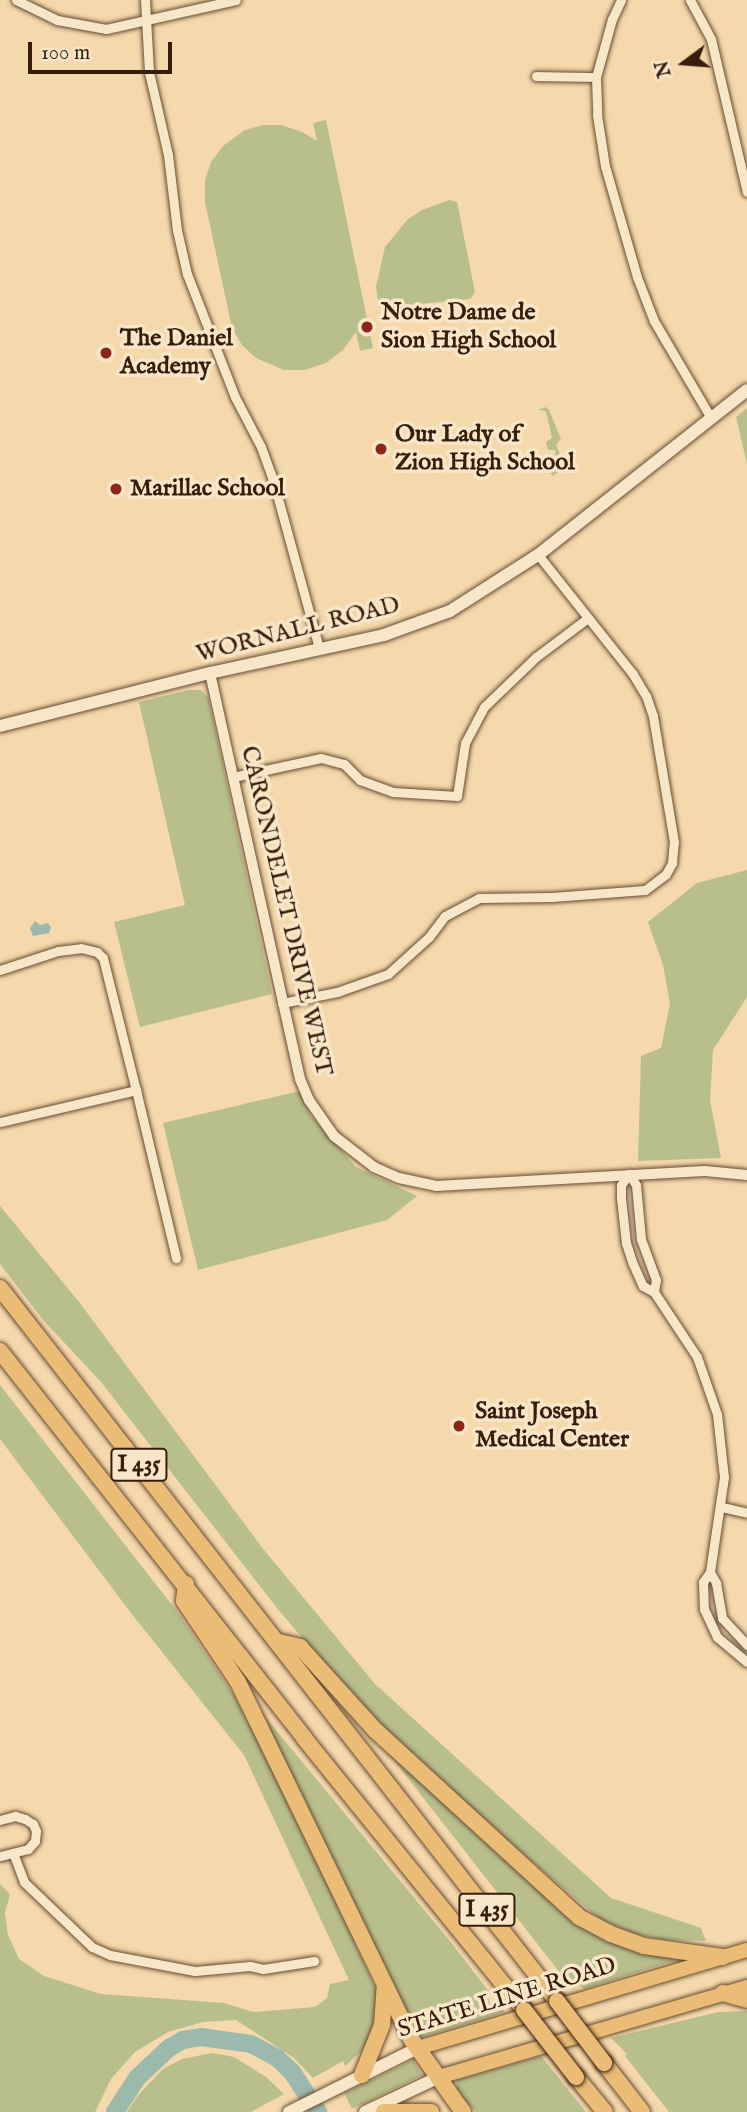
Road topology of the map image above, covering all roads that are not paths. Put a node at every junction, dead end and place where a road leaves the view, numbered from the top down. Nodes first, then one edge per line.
1 (16, 0) edge
2 (145, 0) edge
3 (236, 0) edge
4 (621, 0) edge
5 (690, 0) edge
6 (144, 22) junction
7 (536, 76) dead end
8 (596, 78) junction
9 (747, 192) edge
10 (747, 390) edge
11 (710, 418) junction
12 (538, 555) junction
13 (588, 618) junction
14 (319, 648) junction
15 (210, 673) junction
16 (0, 726) edge
17 (233, 777) junction
18 (0, 970) edge
19 (282, 1003) junction
20 (135, 1090) junction
21 (1, 1122) edge
22 (628, 1174) junction
23 (747, 1175) edge
24 (176, 1258) dead end
25 (0, 1288) edge
26 (654, 1292) junction
27 (0, 1351) edge
28 (722, 1507) junction
29 (747, 1513) edge
30 (710, 1572) junction
31 (186, 1584) junction
32 (279, 1642) junction
33 (747, 1645) edge
34 (747, 1662) edge
35 (0, 1820) edge
36 (13, 1853) junction
37 (0, 1856) edge
38 (747, 1950) edge
39 (722, 1957) junction
40 (313, 1961) dead end
41 (385, 1984) junction
42 (747, 1987) edge
43 (723, 1993) junction
44 (747, 2000) edge
45 (418, 2048) junction
46 (362, 2075) junction
47 (439, 2077) junction
48 (289, 2112) edge
49 (365, 2112) edge
50 (384, 2112) edge
51 (431, 2112) edge
52 (463, 2112) edge
53 (605, 2112) edge
54 (642, 2112) edge

1 - 6 street
2 - 6 street
3 - 6 street
4 - 8 street
5 - 9 street
6 - 14 street
7 - 8 street
8 - 11 street
10 - 11 main road, WORNALL ROAD
11 - 12 main road, WORNALL ROAD
12 - 13 street
12 - 14 main road, WORNALL ROAD
13 - 17 street
13 - 19 street
14 - 15 main road, WORNALL ROAD
15 - 16 main road, WORNALL ROAD
15 - 17 street, CARONDELET DRIVE WEST
17 - 19 street, CARONDELET DRIVE WEST
18 - 20 street
19 - 22 street, CARONDELET DRIVE WEST
20 - 21 street
20 - 24 street
22 - 23 street, CARONDELET DRIVE WEST
22 - 26 street
22 - 26 street
25 - 32 highway, I 435
26 - 28 street
27 - 31 highway, I 435
28 - 29 street
28 - 30 street
30 - 33 street
30 - 34 street
31 - 41 highway
31 - 53 highway, I 435, bridge
32 - 39 highway
32 - 54 highway, I 435, bridge
35 - 36 street
36 - 37 street
36 - 40 street
38 - 39 main road, STATE LINE ROAD
39 - 45 main road, STATE LINE ROAD
41 - 45 highway
41 - 46 highway
42 - 43 main road
43 - 44 highway
43 - 47 main road
45 - 46 main road, STATE LINE ROAD
45 - 47 highway
46 - 48 main road, STATE LINE ROAD
47 - 49 main road
47 - 52 highway
50 - 51 highway

